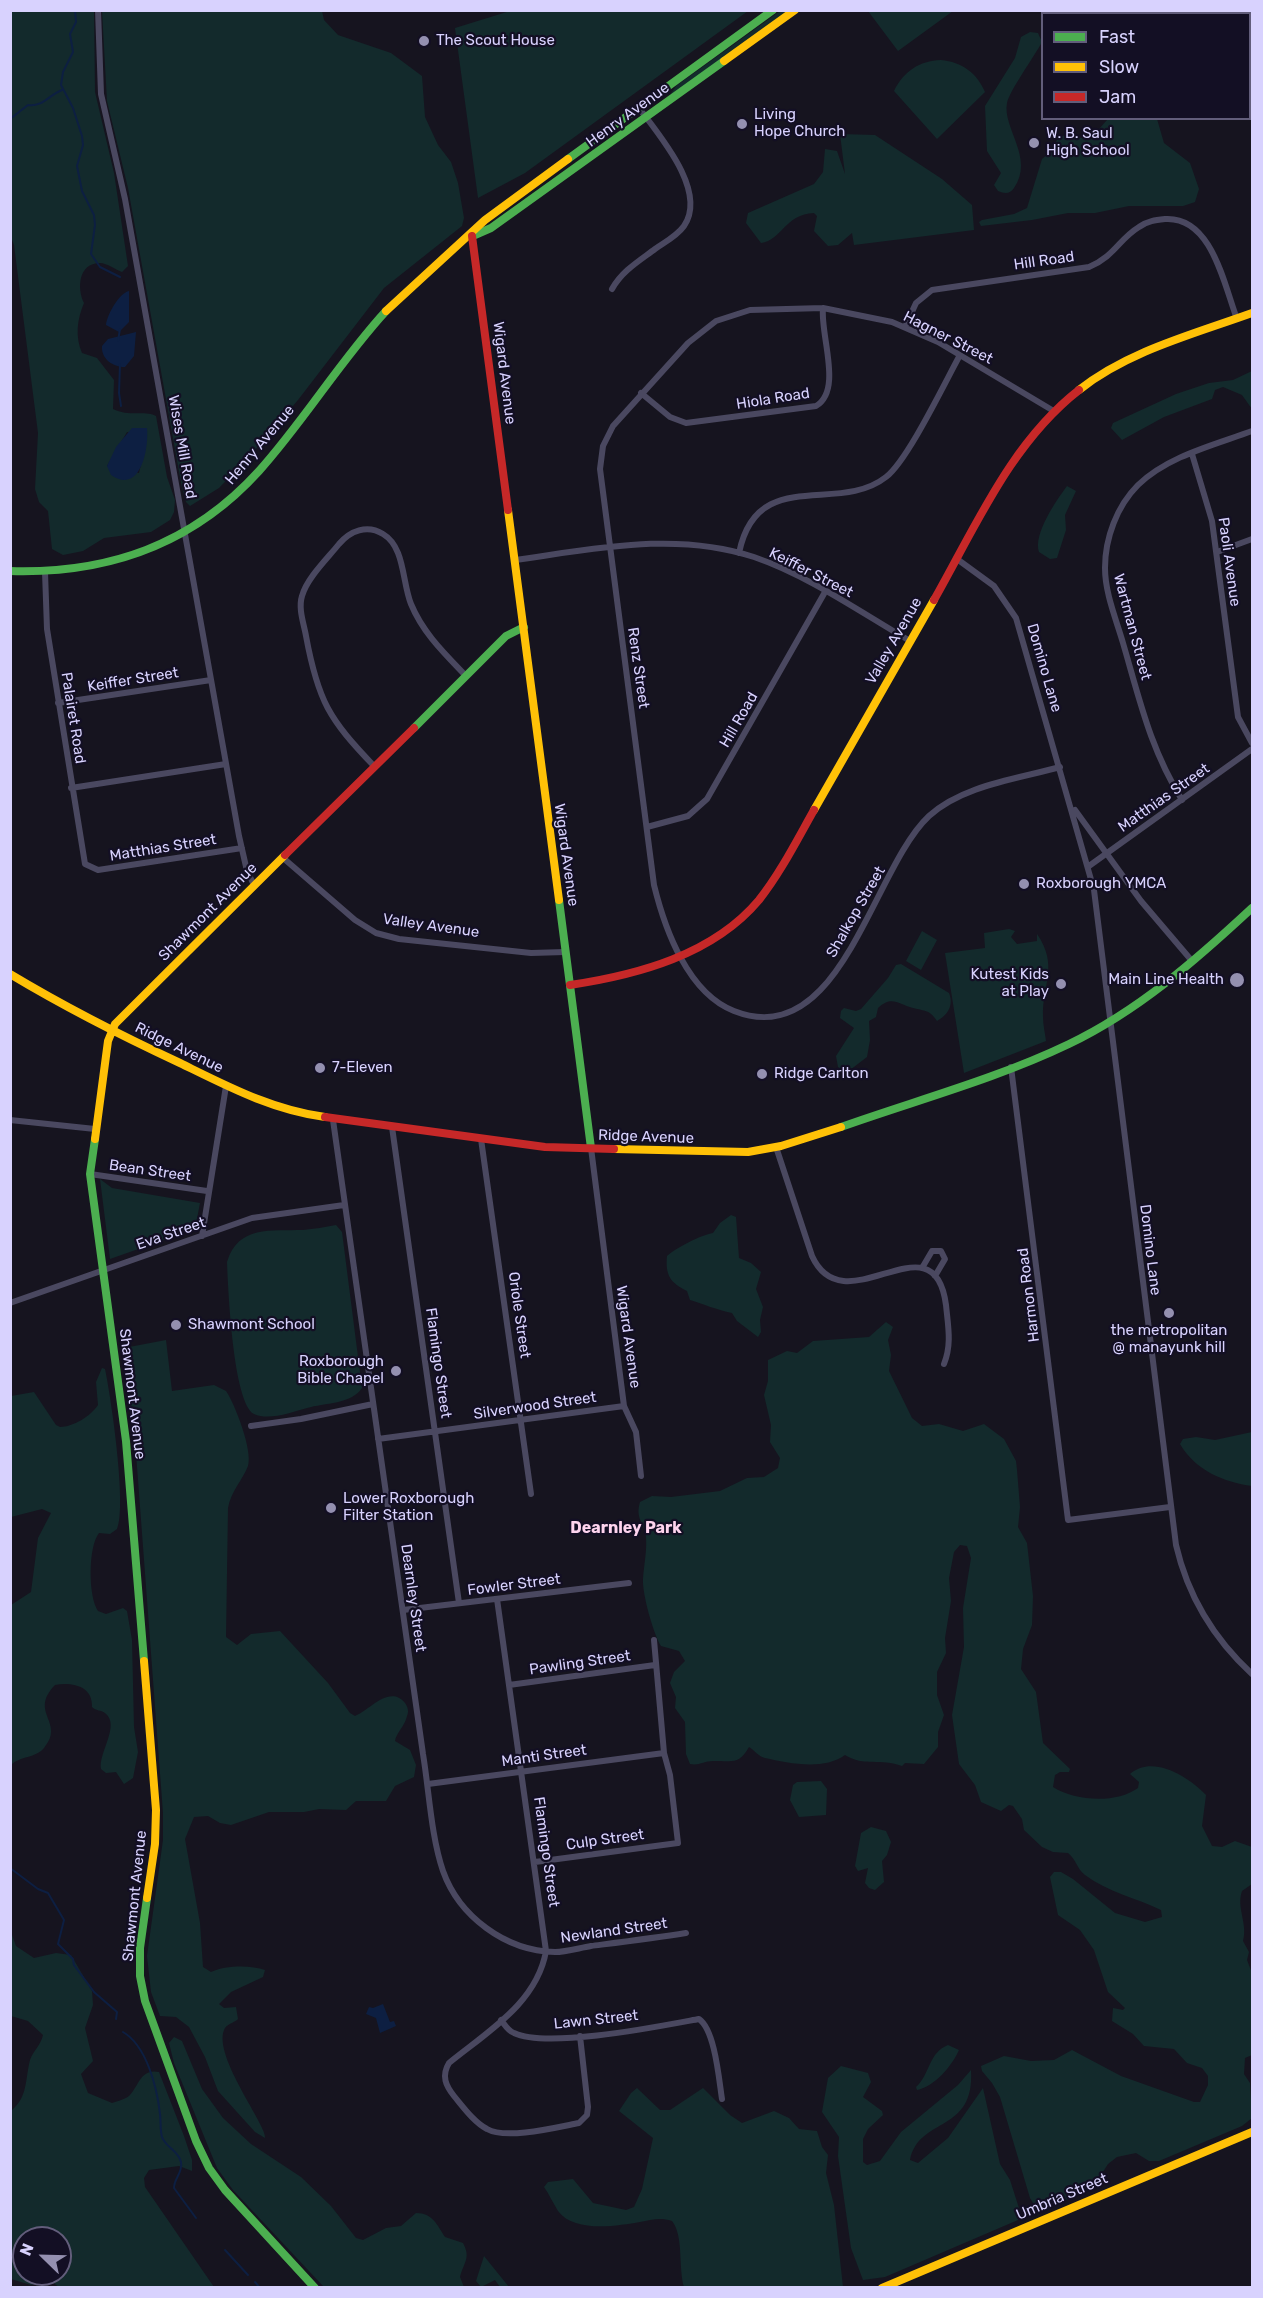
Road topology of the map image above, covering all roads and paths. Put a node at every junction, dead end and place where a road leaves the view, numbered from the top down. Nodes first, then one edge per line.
1 (98, 10) edge
2 (773, 10) edge
3 (795, 10) edge
4 (639, 108) junction
5 (647, 118) junction
6 (472, 236) junction
7 (612, 289) dead end
8 (823, 308) junction
9 (1252, 313) edge
10 (1237, 319) junction
11 (905, 327) junction
12 (960, 355) junction
13 (641, 393) junction
14 (1052, 410) junction
15 (1252, 431) edge
16 (1192, 454) junction
17 (185, 533) junction
18 (1252, 539) edge
19 (610, 547) junction
20 (1216, 552) junction
21 (740, 553) junction
22 (957, 559) junction
23 (515, 560) junction
24 (10, 571) edge
25 (45, 572) junction
26 (825, 592) junction
27 (524, 627) junction
28 (910, 640) junction
29 (466, 675) junction
30 (211, 680) junction
31 (58, 703) junction
32 (1252, 743) edge
33 (1252, 749) edge
34 (226, 764) junction
35 (374, 766) junction
36 (1060, 767) junction
37 (71, 788) junction
38 (1182, 800) junction
39 (1072, 807) junction
40 (647, 827) junction
41 (242, 848) junction
42 (1107, 853) junction
43 (282, 858) junction
44 (87, 866) joint
45 (1089, 866) junction
46 (254, 885) junction
47 (1252, 908) edge
48 (566, 952) junction
49 (681, 954) junction
50 (1192, 961) junction
51 (10, 974) edge
52 (570, 985) junction
53 (1112, 1019) junction
54 (112, 1029) junction
55 (1011, 1067) junction
56 (225, 1086) junction
57 (10, 1120) edge
58 (333, 1120) junction
59 (392, 1127) junction
60 (95, 1129) junction
61 (482, 1139) junction
62 (776, 1146) junction
63 (591, 1148) junction
64 (90, 1174) junction
65 (207, 1191) junction
66 (344, 1204) junction
67 (202, 1236) junction
68 (922, 1268) junction
69 (102, 1270) junction
70 (935, 1276) junction
71 (10, 1303) edge
72 (944, 1364) dead end
73 (373, 1404) junction
74 (624, 1406) junction
75 (522, 1420) junction
76 (252, 1425) dead end
77 (435, 1432) junction
78 (378, 1439) junction
79 (641, 1476) dead end
80 (531, 1494) dead end
81 (1170, 1507) junction
82 (628, 1583) dead end
83 (497, 1599) junction
84 (459, 1603) junction
85 (402, 1610) junction
86 (654, 1640) dead end
87 (655, 1665) junction
88 (1252, 1674) edge
89 (509, 1685) junction
90 (664, 1753) junction
91 (522, 1772) junction
92 (428, 1784) junction
93 (535, 1862) junction
94 (686, 1933) dead end
95 (546, 1951) junction
96 (501, 2020) junction
97 (580, 2036) junction
98 (722, 2099) dead end
99 (1252, 2132) edge
100 (315, 2288) edge
101 (882, 2288) edge

1 - 17 street, Wises Mill Road
2 - 4 main road, Henry Avenue
3 - 5 main road, Henry Avenue
4 - 5 street
4 - 6 main road, Henry Avenue
5 - 6 main road, Henry Avenue
5 - 7 street
6 - 17 main road, Henry Avenue
6 - 23 main road, Wigard Avenue
8 - 11 street, Hagner Street
8 - 13 street, Hagner Street
8 - 13 street, Hiola Road
9 - 10 main road, Valley Avenue
10 - 11 street, Hill Road
10 - 14 main road, Valley Avenue
11 - 12 street, Hagner Street
12 - 14 street, Hagner Street
12 - 21 street
13 - 19 street, Renz Street
14 - 22 main road, Valley Avenue
15 - 16 street, Wartman Street
16 - 20 street, Paoli Avenue
16 - 38 street, Wartman Street
17 - 25 main road, Henry Avenue
17 - 30 street, Wises Mill Road
18 - 20 street
19 - 21 street, Keiffer Street
19 - 23 street, Keiffer Street
19 - 40 street, Renz Street
20 - 32 street, Paoli Avenue
21 - 26 street, Keiffer Street
22 - 28 main road, Valley Avenue
22 - 36 street, Domino Lane
23 - 27 main road, Wigard Avenue
24 - 25 main road, Henry Avenue
25 - 31 street, Palairet Road
26 - 28 street, Keiffer Street
26 - 40 street, Hill Road
27 - 29 main road, Shawmont Avenue
27 - 48 main road, Wigard Avenue
28 - 49 main road, Valley Avenue
29 - 35 main road, Shawmont Avenue
29 - 35 street
30 - 31 street, Keiffer Street
30 - 34 street, Wises Mill Road
31 - 37 street, Palairet Road
33 - 38 street, Matthias Street
34 - 37 street
34 - 41 street, Wises Mill Road
35 - 43 main road, Shawmont Avenue
36 - 39 street, Domino Lane
36 - 49 street, Shalkop Street
37 - 44 street, Palairet Road
38 - 42 street, Matthias Street
39 - 42 street, Domino Lane
39 - 45 street, Domino Lane
40 - 49 street, Renz Street
41 - 44 street, Matthias Street
41 - 46 street, Wises Mill Road
42 - 45 street, Matthias Street
42 - 50 street, Domino Lane
43 - 46 main road, Shawmont Avenue
43 - 48 street, Valley Avenue
45 - 53 street, Domino Lane
46 - 54 main road, Shawmont Avenue
47 - 50 main road, Ridge Avenue
48 - 52 main road, Wigard Avenue
49 - 52 main road, Valley Avenue
50 - 53 main road, Ridge Avenue
51 - 54 main road, Ridge Avenue
52 - 63 main road, Wigard Avenue
53 - 55 main road, Ridge Avenue
53 - 81 street, Domino Lane
54 - 56 main road, Ridge Avenue
54 - 60 main road, Shawmont Avenue
55 - 62 main road, Ridge Avenue
55 - 81 street, Harmon Road
56 - 58 main road, Ridge Avenue
56 - 65 street
57 - 60 street
58 - 59 main road, Ridge Avenue
58 - 66 street, Dearnley Street
59 - 61 main road, Ridge Avenue
59 - 77 street, Flamingo Street
60 - 64 main road, Shawmont Avenue
61 - 63 main road, Ridge Avenue
61 - 75 street, Oriole Street
62 - 63 main road, Ridge Avenue
62 - 68 street
63 - 74 street, Wigard Avenue
64 - 65 street, Bean Street
64 - 69 main road, Shawmont Avenue
65 - 67 street
66 - 67 street, Eva Street
66 - 73 street, Dearnley Street
67 - 69 street, Eva Street
68 - 70 street
68 - 70 street
69 - 71 street, Eva Street
69 - 100 main road, Shawmont Avenue
70 - 72 street
73 - 76 street
73 - 78 street, Dearnley Street
74 - 75 street, Silverwood Street
74 - 79 street, Wigard Avenue
75 - 77 street, Silverwood Street
75 - 80 street, Oriole Street
77 - 78 street, Silverwood Street
77 - 84 street, Flamingo Street
78 - 85 street, Dearnley Street
81 - 88 street, Domino Lane
82 - 83 street, Fowler Street
83 - 84 street, Fowler Street
83 - 89 street, Flamingo Street
84 - 85 street, Fowler Street
85 - 92 street, Dearnley Street
86 - 87 street
87 - 89 street, Pawling Street
87 - 90 street
89 - 91 street, Flamingo Street
90 - 91 street, Manti Street
90 - 93 street, Culp Street
91 - 92 street, Manti Street
91 - 93 street, Flamingo Street
92 - 95 street, Dearnley Street
93 - 95 street, Flamingo Street
94 - 95 street, Newland Street
95 - 96 street, Flamingo Street
96 - 97 street, Lawn Street
96 - 97 street, Flamingo Street
97 - 98 street, Lawn Street
99 - 101 main road, Umbria Street

